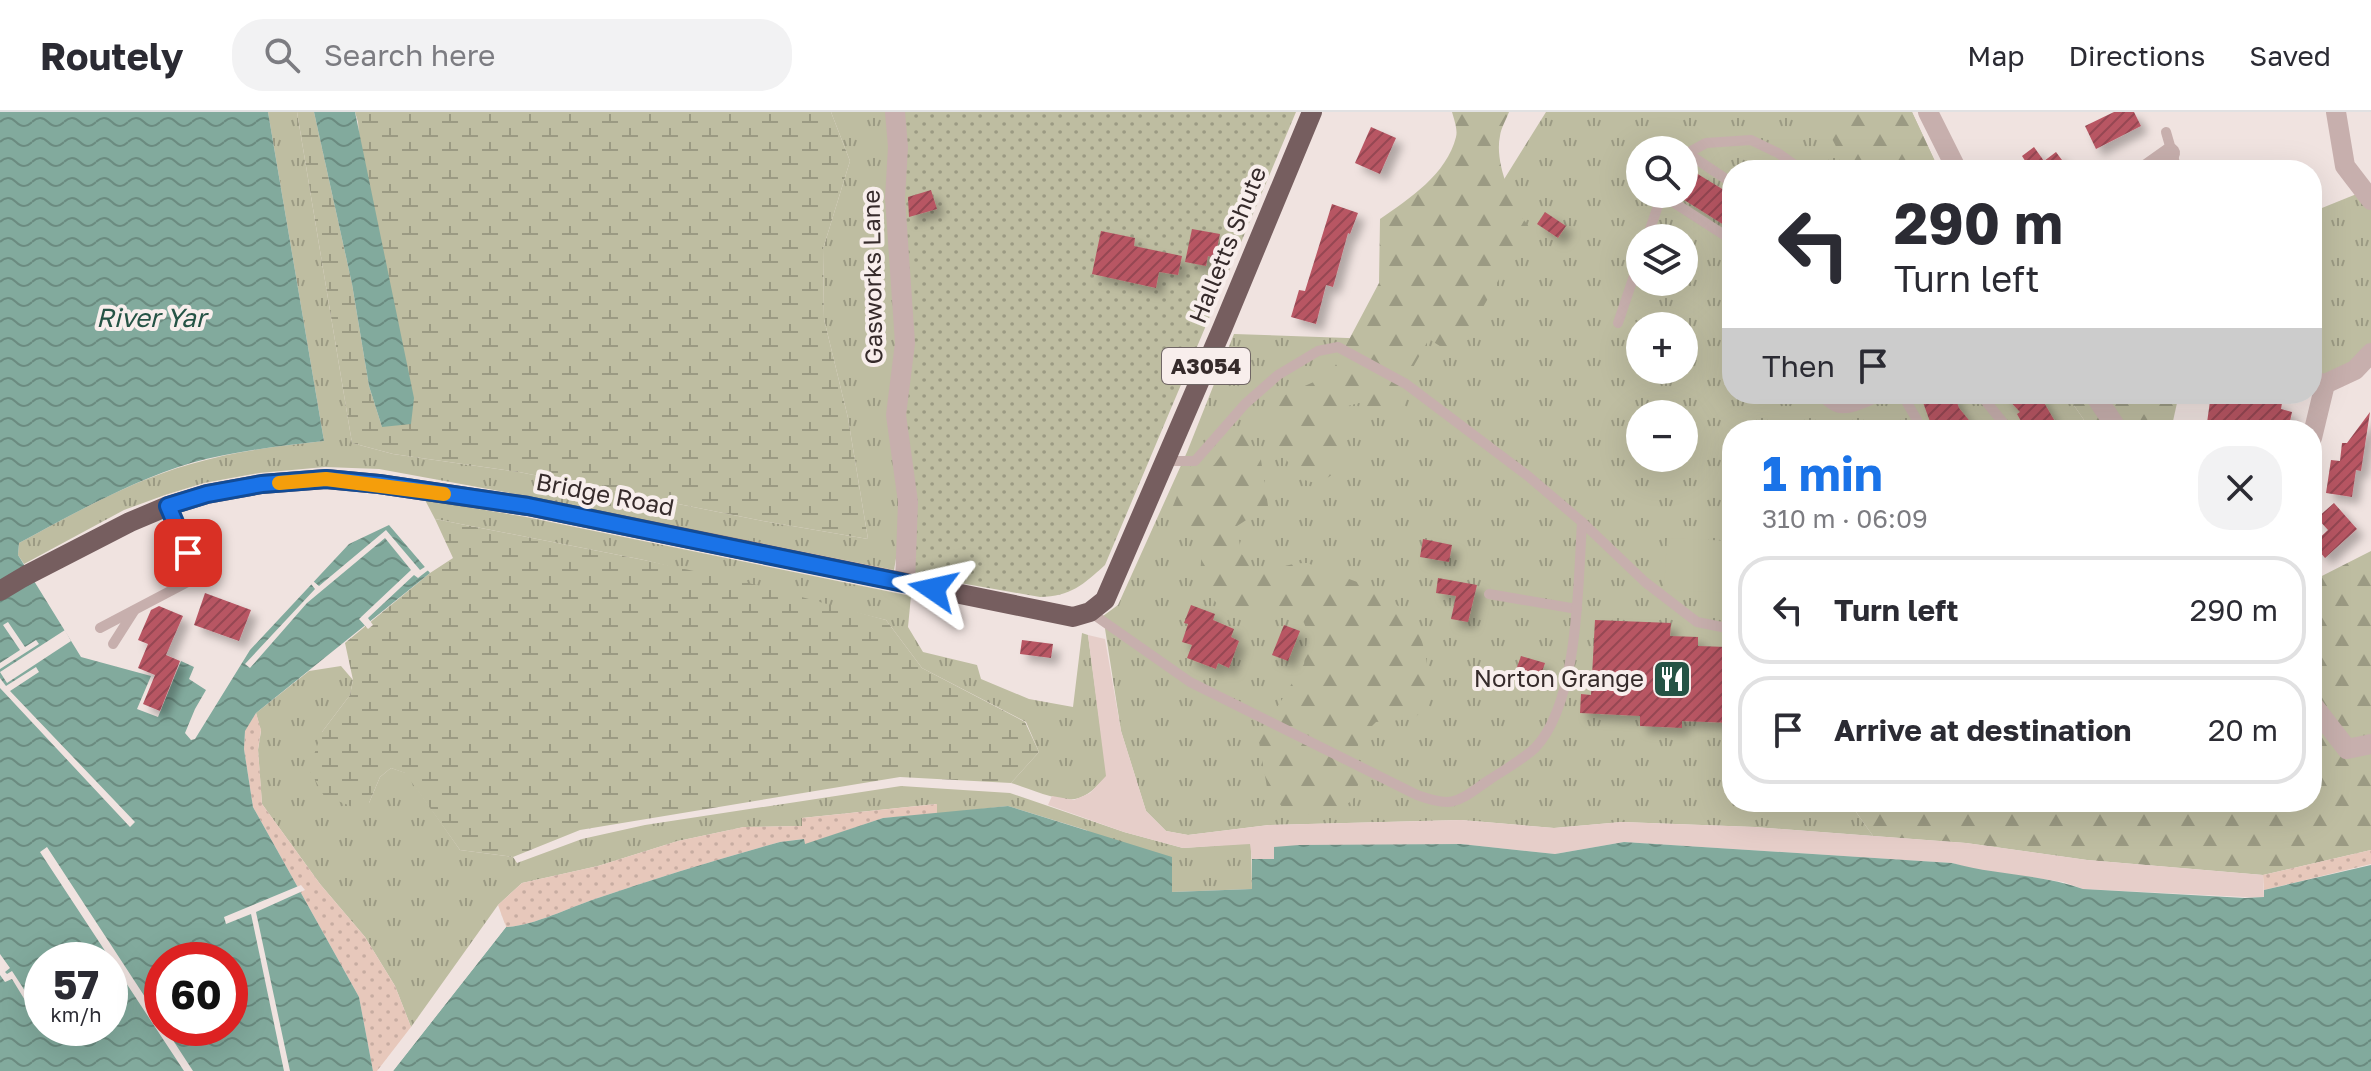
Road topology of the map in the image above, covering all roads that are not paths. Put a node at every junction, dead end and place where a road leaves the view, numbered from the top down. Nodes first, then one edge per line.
1 (895, 112) edge
2 (1312, 112) edge
3 (1928, 112) edge
4 (2336, 112) edge
5 (2166, 132) dead end
6 (1698, 147) edge
7 (1788, 160) edge
8 (1952, 160) edge
9 (2173, 160) edge
10 (1698, 162) edge
11 (1722, 177) edge
12 (2371, 200) edge
13 (1683, 208) edge
14 (1722, 233) edge
15 (1627, 296) edge
16 (1618, 323) dead end
17 (2371, 353) edge
18 (2322, 381) edge
19 (1828, 404) edge
20 (1861, 404) edge
21 (1988, 404) edge
22 (2001, 420) edge
23 (1165, 461) junction
24 (168, 506) junction
25 (1582, 522) junction
26 (905, 583) junction
27 (0, 591) edge
28 (1489, 594) dead end
29 (135, 609) junction
30 (1577, 609) junction
31 (1090, 612) junction
32 (1722, 627) edge
33 (100, 628) dead end
34 (113, 644) dead end
35 (2322, 717) edge
36 (2371, 744) edge

1 - 26 street, Gasworks Lane
2 - 23 main road, Halletts Shute / A3054
3 - 8 street
4 - 12 street
5 - 9 lane
6 - 7 lane
10 - 11 lane
13 - 14 lane
15 - 16 lane
17 - 18 street
19 - 20 lane
21 - 22 lane
23 - 25 lane
23 - 31 main road, Halletts Shute / A3054
24 - 26 main road, Bridge Road
24 - 27 main road, Bridge Road
24 - 29 lane
25 - 30 lane
25 - 32 lane
26 - 31 main road, Bridge Road
28 - 30 lane
29 - 33 lane
29 - 34 lane
30 - 31 lane
35 - 36 street

